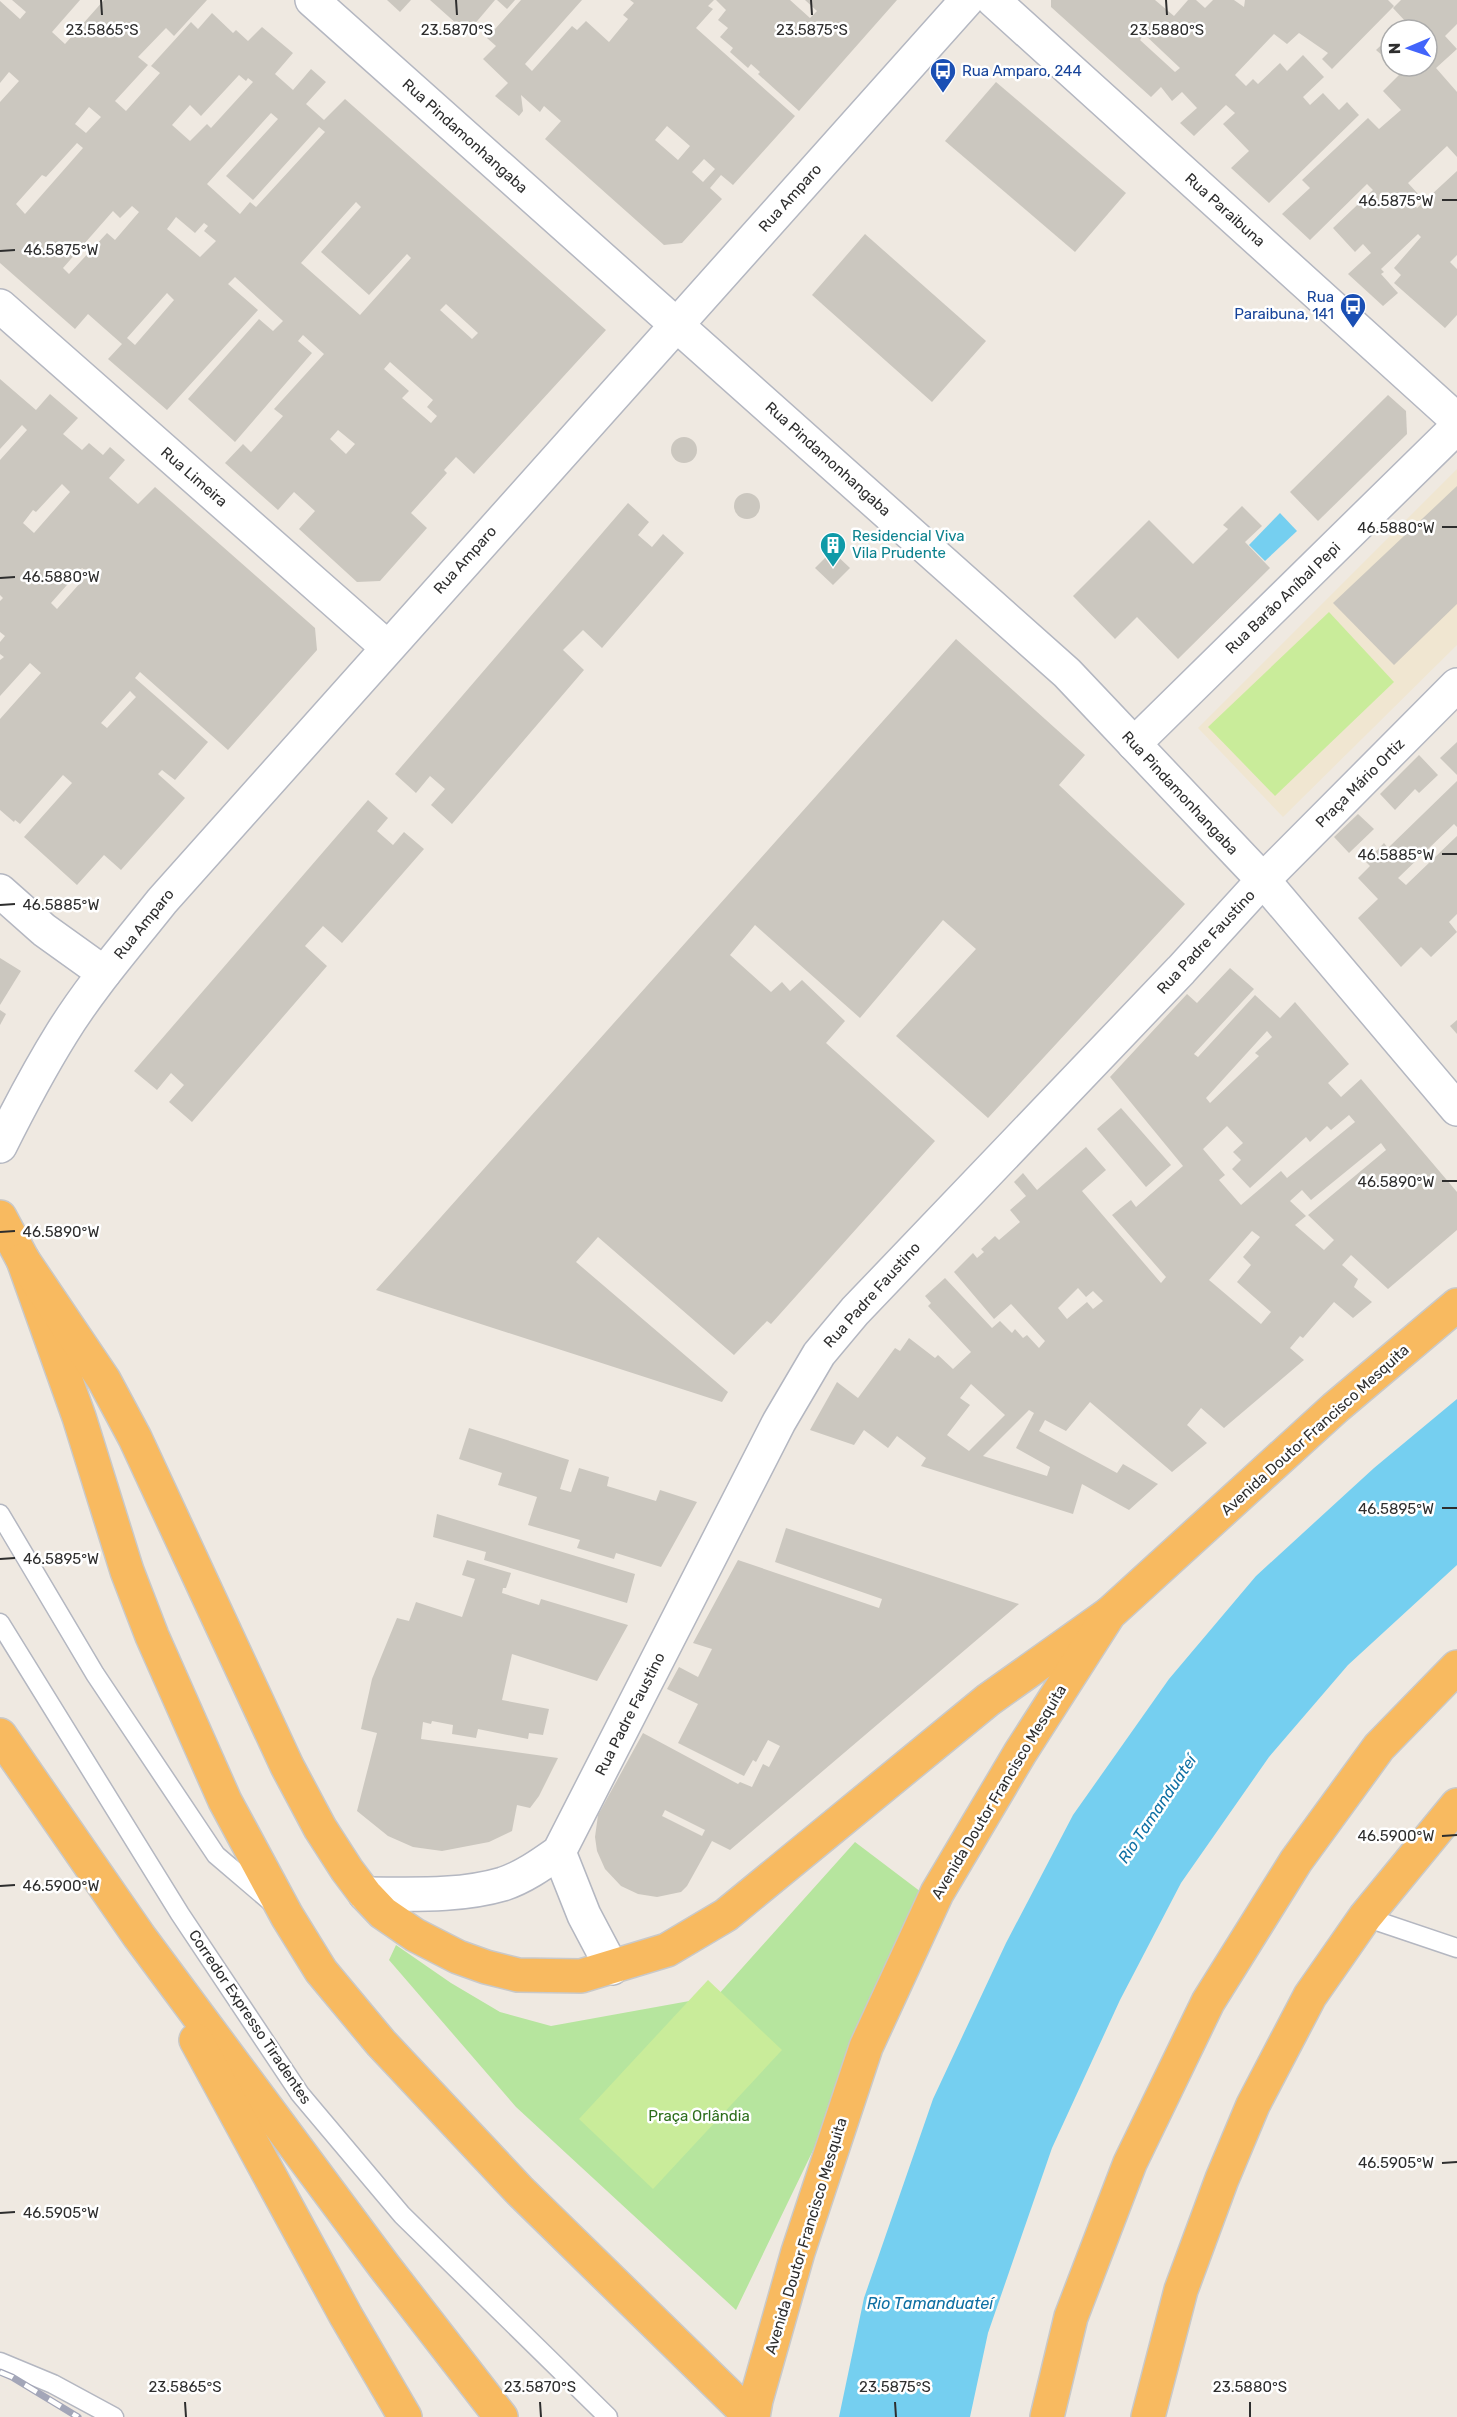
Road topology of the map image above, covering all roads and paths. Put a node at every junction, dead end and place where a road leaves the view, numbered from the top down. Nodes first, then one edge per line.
1 (312, 0) edge
2 (967, 0) edge
3 (993, 0) edge
4 (0, 306) edge
5 (677, 324) junction
6 (1457, 420) edge
7 (1457, 427) edge
8 (387, 647) junction
9 (1457, 686) edge
10 (1134, 744) junction
11 (1263, 880) junction
12 (0, 891) edge
13 (104, 973) junction
14 (1457, 1109) edge
15 (0, 1146) edge
16 (0, 1217) edge
17 (23, 1260) junction
18 (1457, 1305) edge
19 (0, 1514) edge
20 (1109, 1614) junction
21 (0, 1623) edge
22 (1457, 1667) edge
23 (0, 1735) edge
24 (1457, 1805) edge
25 (559, 1852) junction
26 (365, 1894) junction
27 (287, 1916) junction
28 (1365, 1917) junction
29 (139, 1936) junction
30 (1457, 1948) edge
31 (612, 1968) junction
32 (0, 2362) edge
33 (114, 2417) edge
34 (405, 2417) edge
35 (501, 2417) edge
36 (608, 2417) edge
37 (752, 2417) edge
38 (1047, 2417) edge
39 (1148, 2417) edge

1 - 5 street, Rua Pindamonhangaba
2 - 5 street, Rua Amparo
3 - 6 street, Rua Paraibuna
4 - 8 street, Rua Limeira
5 - 8 street, Rua Amparo
5 - 10 street, Rua Pindamonhangaba
7 - 10 street, Rua Barão Aníbal Pepi
8 - 13 street, Rua Amparo
9 - 11 street, Praça Mário Ortiz
10 - 11 street, Rua Pindamonhangaba
11 - 14 street, Rua Pindamonhangaba
11 - 25 street, Rua Padre Faustino
12 - 13 street
13 - 15 street, Rua Amparo
16 - 17 highway
17 - 26 highway
17 - 27 highway
18 - 20 highway, Avenida Doutor Francisco Mesquita
19 - 27 lane
20 - 31 highway
20 - 37 highway, Avenida Doutor Francisco Mesquita
21 - 36 lane, Corredor Expresso Tiradentes
22 - 38 highway
23 - 29 highway
24 - 28 highway
25 - 26 street
25 - 31 street
26 - 31 highway
27 - 37 highway
28 - 30 lane
28 - 39 highway
29 - 34 highway
29 - 35 highway
32 - 33 lane

